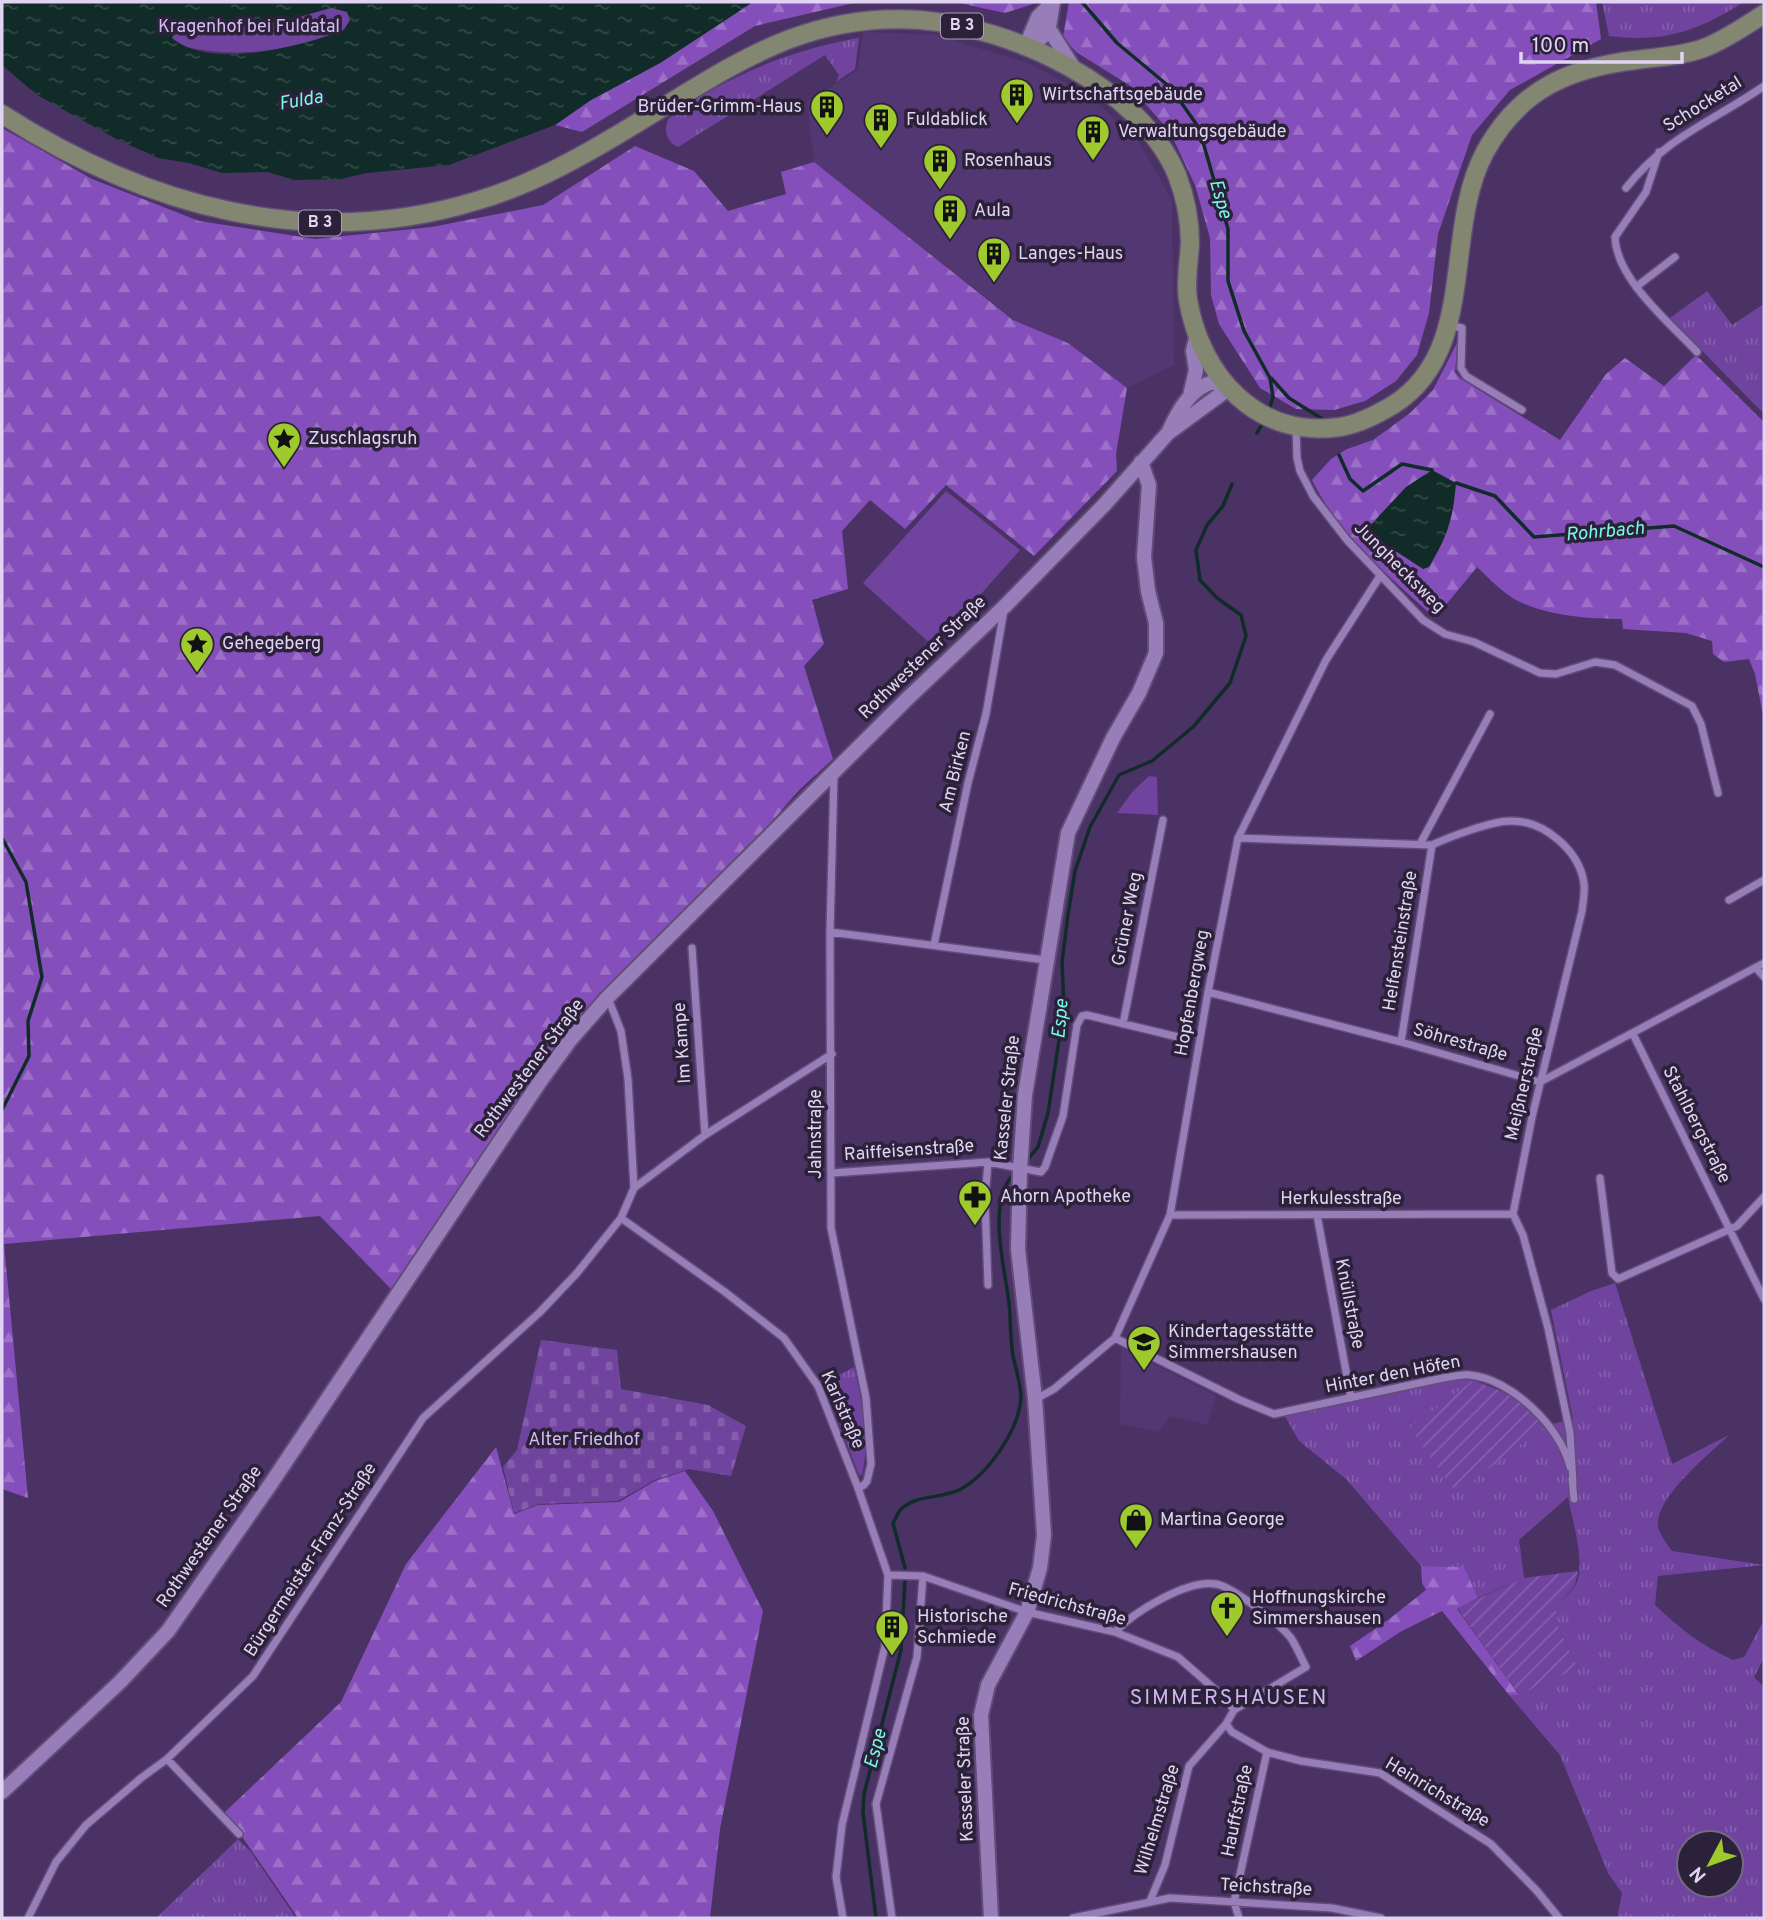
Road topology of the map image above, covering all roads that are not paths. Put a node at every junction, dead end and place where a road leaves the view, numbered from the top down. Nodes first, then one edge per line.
1 (1052, 2) edge
2 (1764, 14) edge
3 (1049, 29) junction
4 (1025, 48) junction
5 (1075, 70) junction
6 (1764, 86) edge
7 (2, 114) edge
8 (1659, 152) junction
9 (1626, 188) dead end
10 (1675, 257) dead end
11 (1636, 287) junction
12 (1447, 324) junction
13 (1197, 335) junction
14 (1697, 352) dead end
15 (1228, 389) junction
16 (1190, 396) junction
17 (1522, 410) dead end
18 (1296, 426) junction
19 (1168, 433) junction
20 (1141, 462) junction
21 (1380, 576) junction
22 (1005, 606) junction
23 (1490, 714) dead end
24 (834, 771) junction
25 (1718, 793) dead end
26 (1163, 820) dead end
27 (1238, 838) junction
28 (1420, 845) junction
29 (1432, 845) junction
30 (1764, 880) edge
31 (1729, 900) dead end
32 (830, 932) junction
33 (934, 945) junction
34 (692, 948) dead end
35 (1045, 960) junction
36 (1764, 963) edge
37 (1756, 968) junction
38 (1764, 977) edge
39 (1208, 992) junction
40 (608, 997) junction
41 (1123, 1024) junction
42 (1633, 1034) junction
43 (1178, 1037) dead end
44 (1401, 1042) junction
45 (832, 1054) junction
46 (1540, 1082) junction
47 (705, 1135) junction
48 (988, 1162) junction
49 (1021, 1171) junction
50 (832, 1172) junction
51 (1600, 1178) dead end
52 (634, 1188) junction
53 (1764, 1196) edge
54 (1513, 1214) junction
55 (1170, 1215) junction
56 (1317, 1215) junction
57 (621, 1218) junction
58 (1731, 1229) junction
59 (988, 1285) dead end
60 (1764, 1299) edge
61 (1115, 1338) junction
62 (1351, 1398) junction
63 (1035, 1399) junction
64 (1573, 1483) junction
65 (858, 1488) junction
66 (1574, 1499) dead end
67 (888, 1575) junction
68 (923, 1576) junction
69 (1027, 1612) junction
70 (1115, 1632) junction
71 (1234, 1710) junction
72 (1226, 1724) junction
73 (1267, 1752) junction
74 (167, 1759) junction
75 (2, 1792) edge
76 (239, 1834) dead end
77 (1150, 1901) junction
78 (1234, 1902) junction
79 (28, 1918) edge
80 (843, 1918) edge
81 (892, 1918) edge
82 (990, 1918) edge
83 (1073, 1918) edge
84 (1238, 1918) edge
85 (1381, 1918) edge
86 (1559, 1918) edge

1 - 3 main road
1 - 4 main road
2 - 12 main road, B 3
3 - 4 main road
3 - 5 main road
4 - 5 main road, B 3
4 - 7 main road, B 3
5 - 13 main road, B 3
6 - 8 street, Schocketal
8 - 9 street, Schocketal
8 - 11 street, Schocketal
10 - 11 street
11 - 14 street, Schocketal
12 - 17 street
12 - 18 main road, B 3
13 - 15 main road, B 3
13 - 16 main road
15 - 16 main road
15 - 18 main road, B 3
15 - 19 main road, Rothwestener Straße
16 - 19 main road, Rothwestener Straße
18 - 21 street, Junghecksweg
19 - 20 main road, Rothwestener Straße
20 - 22 main road, Rothwestener Straße
20 - 35 main road, Kasseler Straße
21 - 25 street, Junghecksweg
21 - 27 street, Hopfenbergweg
22 - 24 main road, Rothwestener Straße
22 - 33 street, Am Birken
23 - 28 street
24 - 32 street, Jahnstraße
24 - 40 main road, Rothwestener Straße
26 - 41 street, Grüner Weg
27 - 28 street, Meißnerstraße
27 - 39 street, Hopfenbergweg
28 - 29 street, Meißnerstraße
29 - 44 street, Helfensteinstraße
29 - 46 street, Meißnerstraße
30 - 31 street
32 - 33 street
32 - 45 street, Jahnstraße
33 - 35 street
34 - 47 street, Im Kampe
35 - 49 main road, Kasseler Straße
36 - 37 street
37 - 38 street
37 - 42 street
39 - 44 street, Söhrestraße
39 - 55 street, Hopfenbergweg
40 - 52 street
40 - 75 main road, Rothwestener Straße
41 - 43 street
41 - 49 street
42 - 46 street
42 - 58 street, Stahlbergstraße
44 - 46 street, Söhrestraße
45 - 47 street
45 - 50 street, Jahnstraße
46 - 54 street, Meißnerstraße
47 - 52 street
48 - 49 street, Raiffeisenstraße
48 - 50 street, Raiffeisenstraße
48 - 59 street, Raiffeisenstraße
49 - 63 main road, Kasseler Straße
50 - 65 street, Jahnstraße
51 - 58 street
52 - 57 street
53 - 58 street
54 - 56 street, Herkulesstraße
54 - 64 street
55 - 56 street, Herkulesstraße
55 - 61 street, Hopfenbergweg
56 - 62 street, Knüllstraße
57 - 65 street, Karlstraße
57 - 74 street, Bürgermeister-Franz-Straße
58 - 60 street, Stahlbergstraße
61 - 62 street, Hinter den Höfen
61 - 63 street, Hopfenbergweg
62 - 64 street, Hinter den Höfen
63 - 69 main road, Kasseler Straße
64 - 66 street, Hinter den Höfen
65 - 67 street, Karlstraße
67 - 68 street, Friedrichstraße
67 - 80 street, Karlstraße
68 - 69 street, Friedrichstraße
68 - 81 street
69 - 70 street, Friedrichstraße
69 - 82 main road, Kasseler Straße
70 - 71 street, Friedrichstraße
70 - 71 street
71 - 72 street
72 - 73 street
72 - 77 street, Wilhelmstraße
73 - 78 street, Hauffstraße
73 - 86 street, Heinrichstraße
74 - 76 street
74 - 79 street, Bürgermeister-Franz-Straße
77 - 78 street, Teichstraße
77 - 83 street, Wilhelmstraße
78 - 84 street, Hauffstraße
78 - 85 street, Teichstraße

